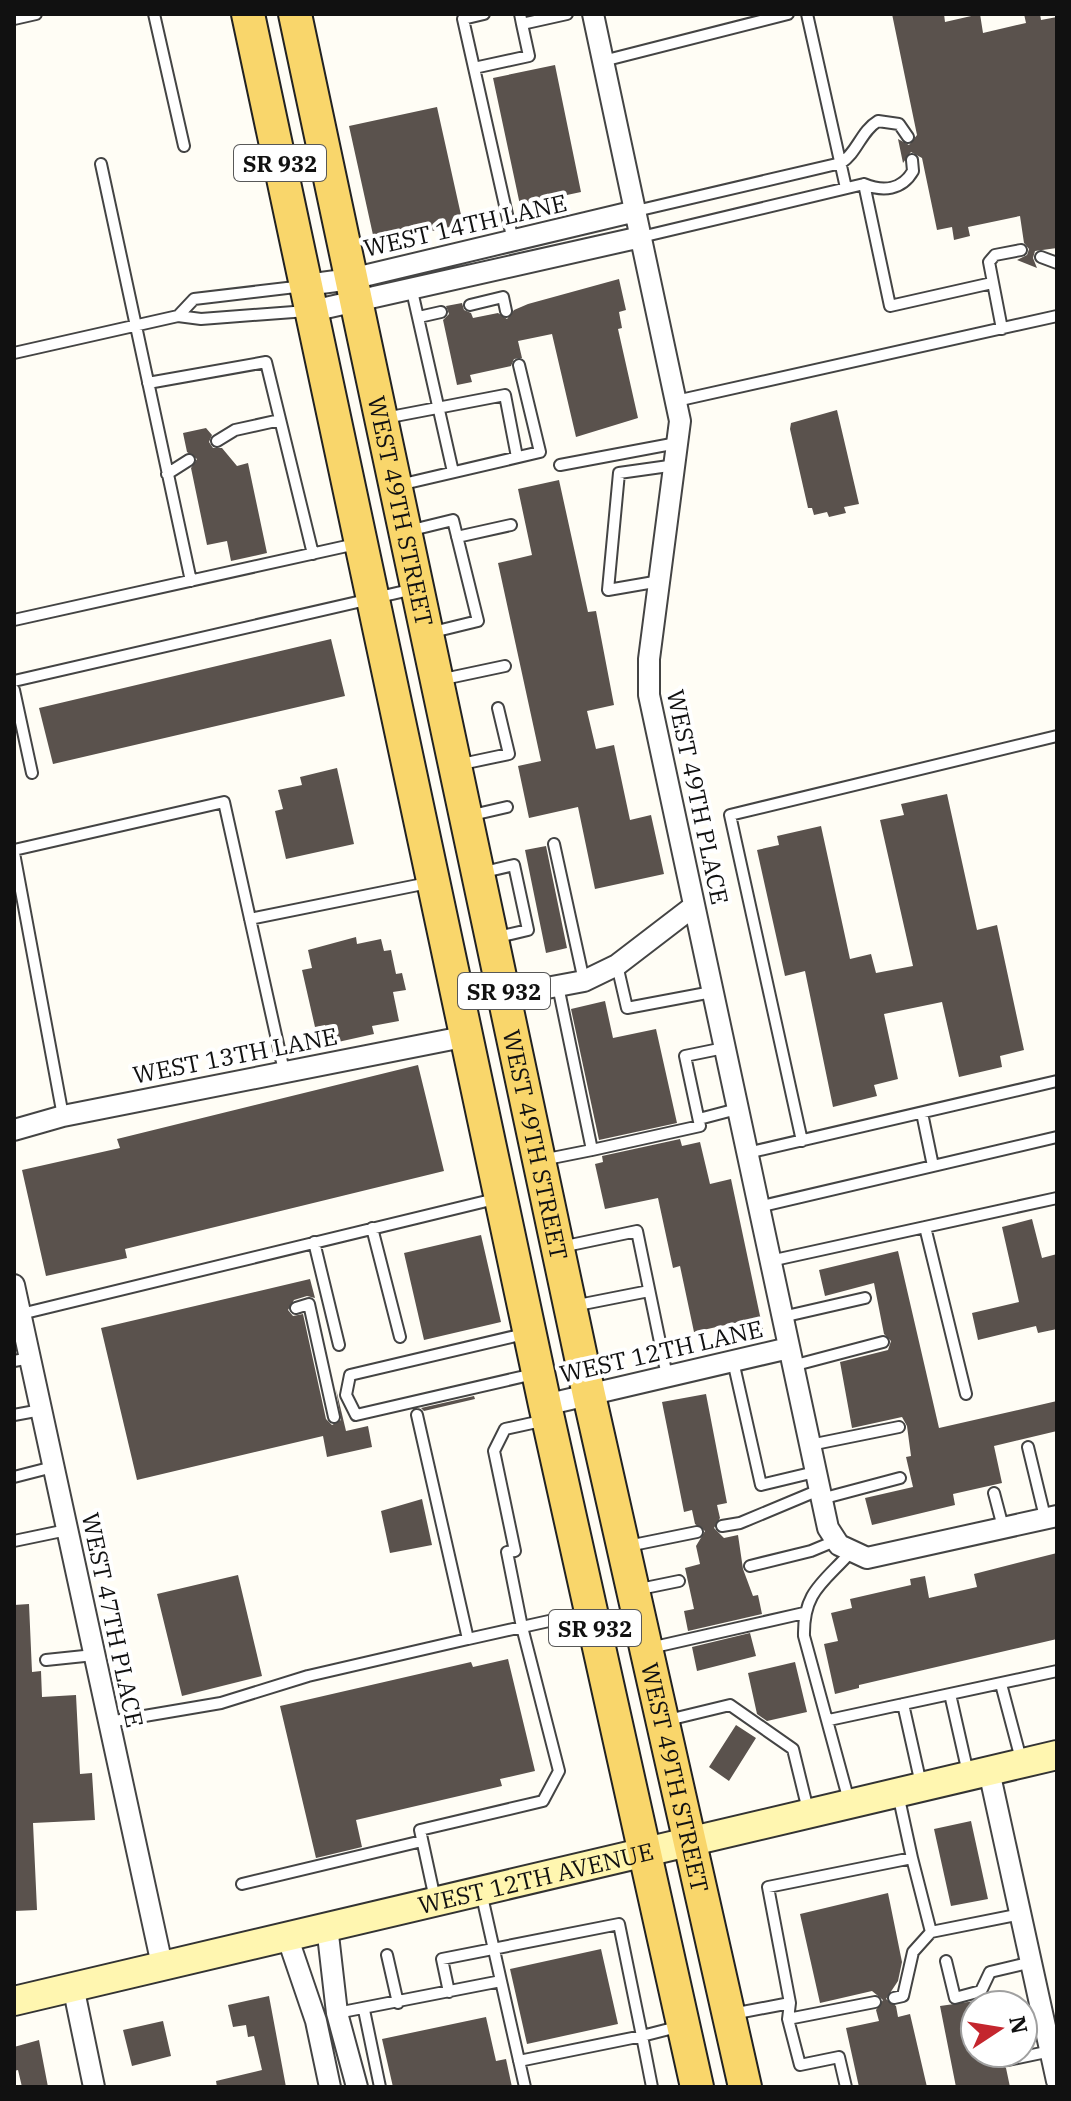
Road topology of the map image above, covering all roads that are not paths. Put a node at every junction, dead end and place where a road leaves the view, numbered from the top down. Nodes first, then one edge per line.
1 (36, 14) edge
2 (154, 14) edge
3 (248, 14) edge
4 (295, 14) edge
5 (484, 14) edge
6 (567, 14) edge
7 (593, 14) edge
8 (788, 14) edge
9 (807, 14) edge
10 (14, 19) edge
11 (521, 19) edge
12 (603, 61) junction
13 (474, 68) junction
14 (908, 137) dead end
15 (184, 146) dead end
16 (912, 160) dead end
17 (841, 163) junction
18 (101, 164) dead end
19 (864, 184) junction
20 (846, 188) junction
21 (636, 211) junction
22 (641, 237) junction
23 (513, 241) junction
24 (1021, 250) dead end
25 (1041, 257) dead end
26 (1057, 263) edge
27 (992, 283) junction
28 (353, 291) junction
29 (412, 291) junction
30 (309, 298) junction
31 (470, 305) dead end
32 (506, 311) dead end
33 (441, 312) dead end
34 (178, 316) junction
35 (1057, 316) edge
36 (419, 317) junction
37 (136, 325) junction
38 (1002, 329) junction
39 (14, 353) edge
40 (519, 365) dead end
41 (148, 383) junction
42 (676, 401) junction
43 (439, 408) junction
44 (381, 419) junction
45 (280, 420) junction
46 (217, 441) dead end
47 (679, 442) junction
48 (517, 457) junction
49 (189, 460) dead end
50 (560, 465) dead end
51 (676, 465) junction
52 (453, 472) junction
53 (167, 474) junction
54 (395, 486) junction
55 (511, 525) dead end
56 (405, 532) junction
57 (457, 537) junction
58 (361, 543) junction
59 (313, 554) junction
60 (191, 581) junction
61 (660, 581) junction
62 (417, 588) junction
63 (373, 598) junction
64 (14, 620) edge
65 (427, 634) junction
66 (505, 666) dead end
67 (437, 680) junction
68 (14, 681) edge
69 (14, 690) edge
70 (498, 708) dead end
71 (1057, 736) edge
72 (455, 765) junction
73 (32, 773) dead end
74 (418, 806) junction
75 (507, 807) dead end
76 (466, 816) junction
77 (554, 844) dead end
78 (14, 851) edge
79 (434, 881) junction
80 (694, 906) junction
81 (250, 919) junction
82 (617, 965) junction
83 (584, 981) junction
84 (558, 986) junction
85 (712, 992) junction
86 (504, 996) junction
87 (468, 1036) junction
88 (724, 1048) junction
89 (284, 1071) junction
90 (1057, 1081) edge
91 (737, 1109) junction
92 (922, 1113) junction
93 (63, 1116) junction
94 (699, 1119) junction
95 (14, 1130) edge
96 (1057, 1137) edge
97 (802, 1141) junction
98 (592, 1150) junction
99 (747, 1153) junction
100 (539, 1160) junction
101 (933, 1166) junction
102 (501, 1197) junction
103 (1057, 1198) edge
104 (549, 1206) junction
105 (758, 1207) junction
106 (925, 1227) junction
107 (372, 1228) junction
108 (314, 1242) junction
109 (558, 1247) junction
110 (770, 1261) junction
111 (649, 1291) junction
112 (865, 1298) dead end
113 (17, 1301) edge
114 (571, 1307) junction
115 (296, 1308) dead end
116 (782, 1317) junction
117 (530, 1332) junction
118 (400, 1337) dead end
119 (883, 1342) dead end
120 (339, 1345) dead end
121 (790, 1357) junction
122 (22, 1359) edge
123 (733, 1361) junction
124 (538, 1374) junction
125 (667, 1376) junction
126 (966, 1394) dead end
127 (589, 1395) junction
128 (41, 1410) junction
129 (546, 1412) junction
130 (14, 1415) edge
131 (417, 1415) dead end
132 (334, 1417) dead end
133 (899, 1427) dead end
134 (810, 1445) junction
135 (1028, 1447) dead end
136 (53, 1467) junction
137 (14, 1477) edge
138 (900, 1478) dead end
139 (819, 1487) junction
140 (994, 1493) dead end
141 (1051, 1517) edge
142 (722, 1526) dead end
143 (1003, 1527) junction
144 (67, 1530) junction
145 (697, 1532) dead end
146 (14, 1541) edge
147 (623, 1547) junction
148 (842, 1547) junction
149 (750, 1566) dead end
150 (679, 1581) dead end
151 (633, 1590) junction
152 (591, 1612) junction
153 (804, 1613) junction
154 (522, 1627) junction
155 (468, 1639) junction
156 (646, 1649) junction
157 (94, 1655) junction
158 (46, 1660) dead end
159 (1055, 1672) edge
160 (1001, 1684) junction
161 (1057, 1686) edge
162 (950, 1694) junction
163 (903, 1704) junction
164 (829, 1720) junction
165 (662, 1721) junction
166 (109, 1722) junction
167 (1057, 1755) edge
168 (1022, 1763) junction
169 (978, 1773) junction
170 (910, 1789) junction
171 (849, 1803) junction
172 (808, 1813) junction
173 (422, 1841) junction
174 (689, 1841) junction
175 (645, 1852) junction
176 (912, 1858) junction
177 (242, 1884) dead end
178 (480, 1890) junction
179 (435, 1901) junction
180 (1021, 1914) junction
181 (327, 1926) junction
182 (931, 1932) junction
183 (287, 1936) junction
184 (494, 1950) junction
185 (387, 1955) dead end
186 (946, 1961) dead end
187 (1032, 1962) junction
188 (162, 1965) junction
189 (501, 1981) junction
190 (73, 1986) junction
191 (449, 1992) junction
192 (894, 1998) dead end
193 (14, 2001) edge
194 (875, 2002) dead end
195 (398, 2003) junction
196 (790, 2003) junction
197 (364, 2010) junction
198 (337, 2013) junction
199 (728, 2015) junction
200 (788, 2019) junction
201 (683, 2026) junction
202 (642, 2036) junction
203 (1051, 2051) junction
204 (1039, 2054) edge
205 (519, 2061) junction
206 (1057, 2081) edge
207 (94, 2087) edge
208 (330, 2087) edge
209 (357, 2087) edge
210 (380, 2087) edge
211 (525, 2087) edge
212 (652, 2087) edge
213 (697, 2087) edge
214 (745, 2087) edge
215 (846, 2087) edge

1 - 10 lane
2 - 15 lane
3 - 30 main road, WEST 49TH STREET / SR 932
4 - 28 main road, WEST 49TH STREET / SR 932
5 - 13 lane
6 - 11 lane
7 - 12 street, WEST 49TH PLACE
8 - 12 lane
9 - 17 lane
11 - 13 lane
12 - 21 street, WEST 49TH PLACE
13 - 23 lane
14 - 17 lane
16 - 19 lane
17 - 20 lane
17 - 21 lane
18 - 37 lane
19 - 20 lane
19 - 27 lane
20 - 22 lane
21 - 22 street, WEST 49TH PLACE
21 - 23 street, WEST 14TH LANE
22 - 29 street, WEST 14TH LANE
22 - 42 street, WEST 49TH PLACE
23 - 28 street, WEST 14TH LANE
24 - 27 lane
25 - 26 lane
27 - 38 lane
28 - 29 street, WEST 14TH LANE
28 - 30 street, WEST 14TH LANE
28 - 44 main road, WEST 49TH STREET / SR 932
29 - 36 lane
30 - 34 lane
30 - 34 lane
30 - 58 main road, WEST 49TH STREET / SR 932
31 - 32 lane
33 - 36 lane
34 - 37 lane
35 - 38 lane
36 - 43 lane
37 - 39 lane
37 - 41 lane
38 - 42 lane
40 - 48 lane
41 - 45 lane
41 - 53 lane
42 - 47 street, WEST 49TH PLACE
43 - 44 lane
43 - 48 lane
43 - 52 lane
44 - 54 main road, WEST 49TH STREET / SR 932
45 - 46 lane
45 - 59 lane
47 - 50 lane
47 - 51 street, WEST 49TH PLACE
48 - 52 lane
49 - 53 lane
51 - 61 street, WEST 49TH PLACE
51 - 61 lane
52 - 54 lane
53 - 60 lane
54 - 56 main road, WEST 49TH STREET / SR 932
55 - 57 lane
56 - 57 lane
56 - 62 main road, WEST 49TH STREET / SR 932
57 - 65 lane
58 - 59 lane
58 - 63 main road, WEST 49TH STREET / SR 932
59 - 60 lane
60 - 64 lane
61 - 80 street, WEST 49TH PLACE
62 - 63 lane
62 - 65 main road, WEST 49TH STREET / SR 932
63 - 68 lane
63 - 74 main road, WEST 49TH STREET / SR 932
65 - 67 main road, WEST 49TH STREET / SR 932
66 - 67 lane
67 - 72 main road, WEST 49TH STREET / SR 932
69 - 73 lane
70 - 72 lane
71 - 97 lane
72 - 76 main road, WEST 49TH STREET / SR 932
74 - 79 main road, WEST 49TH STREET / SR 932
74 - 86 main road
75 - 76 lane
76 - 86 main road, WEST 49TH STREET / SR 932
77 - 83 lane
78 - 81 lane
78 - 93 lane
79 - 81 lane
79 - 87 main road, WEST 49TH STREET / SR 932
80 - 82 street
80 - 85 street, WEST 49TH PLACE
81 - 89 lane
82 - 83 street
82 - 85 lane
83 - 84 street
84 - 86 street
84 - 98 lane
85 - 88 street, WEST 49TH PLACE
86 - 100 main road, WEST 49TH STREET / SR 932
87 - 89 street, WEST 13TH LANE
87 - 102 main road, WEST 49TH STREET / SR 932
87 - 104 main road
88 - 91 street, WEST 49TH PLACE
88 - 94 lane
89 - 93 street, WEST 13TH LANE
90 - 92 lane
91 - 94 lane
91 - 99 street, WEST 49TH PLACE
92 - 97 lane
92 - 101 lane
93 - 95 street, WEST 13TH LANE
94 - 98 lane
96 - 101 lane
97 - 99 lane
98 - 100 lane
99 - 105 street, WEST 49TH PLACE
100 - 104 main road, WEST 49TH STREET / SR 932
101 - 105 lane
102 - 107 lane
102 - 117 main road, WEST 49TH STREET / SR 932
103 - 106 lane
104 - 109 main road, WEST 49TH STREET / SR 932
105 - 110 street, WEST 49TH PLACE
106 - 110 lane
106 - 126 lane
107 - 108 lane
107 - 118 lane
108 - 113 lane
108 - 120 lane
109 - 111 lane
109 - 114 main road, WEST 49TH STREET / SR 932
110 - 116 street, WEST 49TH PLACE
111 - 114 lane
111 - 125 lane
112 - 116 lane
113 - 122 street, WEST 47TH PLACE
114 - 127 main road, WEST 49TH STREET / SR 932
115 - 132 lane
116 - 121 street, WEST 49TH PLACE
117 - 124 main road, WEST 49TH STREET / SR 932
117 - 124 lane
119 - 121 lane
121 - 123 street, WEST 12TH LANE
121 - 134 street, WEST 49TH PLACE
122 - 128 street, WEST 47TH PLACE
123 - 125 street, WEST 12TH LANE
123 - 139 lane
124 - 129 main road, WEST 49TH STREET / SR 932
125 - 127 street, WEST 12TH LANE
127 - 129 street, WEST 12TH LANE
127 - 147 main road, WEST 49TH STREET / SR 932
128 - 130 lane
128 - 136 street, WEST 47TH PLACE
129 - 152 main road, WEST 49TH STREET / SR 932
129 - 154 lane
131 - 155 lane
133 - 134 lane
134 - 139 street, WEST 49TH PLACE
135 - 141 lane
136 - 137 lane
136 - 144 street, WEST 47TH PLACE
138 - 139 lane
139 - 142 lane
139 - 148 street, WEST 49TH PLACE
140 - 143 lane
141 - 143 street
143 - 148 street
144 - 146 lane
144 - 157 street, WEST 47TH PLACE
145 - 147 lane
147 - 151 main road, WEST 49TH STREET / SR 932
148 - 149 lane
148 - 153 lane
150 - 151 lane
151 - 156 main road, WEST 49TH STREET / SR 932
152 - 154 lane
152 - 175 main road, WEST 49TH STREET / SR 932
153 - 156 lane
153 - 164 lane
154 - 155 lane
154 - 173 lane
155 - 166 lane
156 - 165 main road, WEST 49TH STREET / SR 932
157 - 158 lane
157 - 166 street, WEST 47TH PLACE
159 - 160 lane
159 - 161 lane
160 - 162 lane
160 - 168 lane
162 - 163 lane
162 - 169 lane
163 - 164 lane
163 - 170 lane
164 - 171 lane
165 - 172 lane
165 - 174 main road, WEST 49TH STREET / SR 932
166 - 188 street, WEST 47TH PLACE
167 - 168 main road, WEST 12TH AVENUE
168 - 169 main road, WEST 12TH AVENUE
169 - 170 main road, WEST 12TH AVENUE
169 - 180 street
170 - 171 main road, WEST 12TH AVENUE
170 - 176 lane
171 - 172 main road, WEST 12TH AVENUE
172 - 174 main road, WEST 12TH AVENUE
173 - 177 lane
173 - 179 lane
174 - 175 main road, WEST 12TH AVENUE
174 - 199 main road, WEST 49TH STREET / SR 932
175 - 178 main road, WEST 12TH AVENUE
175 - 201 main road, WEST 49TH STREET / SR 932
176 - 182 lane
176 - 196 lane
178 - 179 main road, WEST 12TH AVENUE
178 - 184 lane
179 - 181 main road, WEST 12TH AVENUE
180 - 182 lane
180 - 187 street
181 - 183 main road, WEST 12TH AVENUE
181 - 198 street
182 - 192 lane
183 - 188 main road, WEST 12TH AVENUE
183 - 208 street
184 - 189 lane
184 - 191 lane
184 - 202 lane
185 - 195 lane
186 - 187 lane
187 - 203 street
188 - 190 main road, WEST 12TH AVENUE
189 - 191 lane
189 - 205 lane
190 - 193 main road, WEST 12TH AVENUE
190 - 207 street
191 - 195 lane
194 - 200 lane
195 - 197 lane
196 - 199 lane
196 - 200 lane
197 - 198 lane
197 - 210 lane
198 - 209 street
199 - 214 main road, WEST 49TH STREET / SR 932
200 - 215 lane
201 - 202 lane
201 - 213 main road, WEST 49TH STREET / SR 932
202 - 205 lane
202 - 212 lane
203 - 204 lane
203 - 206 street
205 - 211 lane

